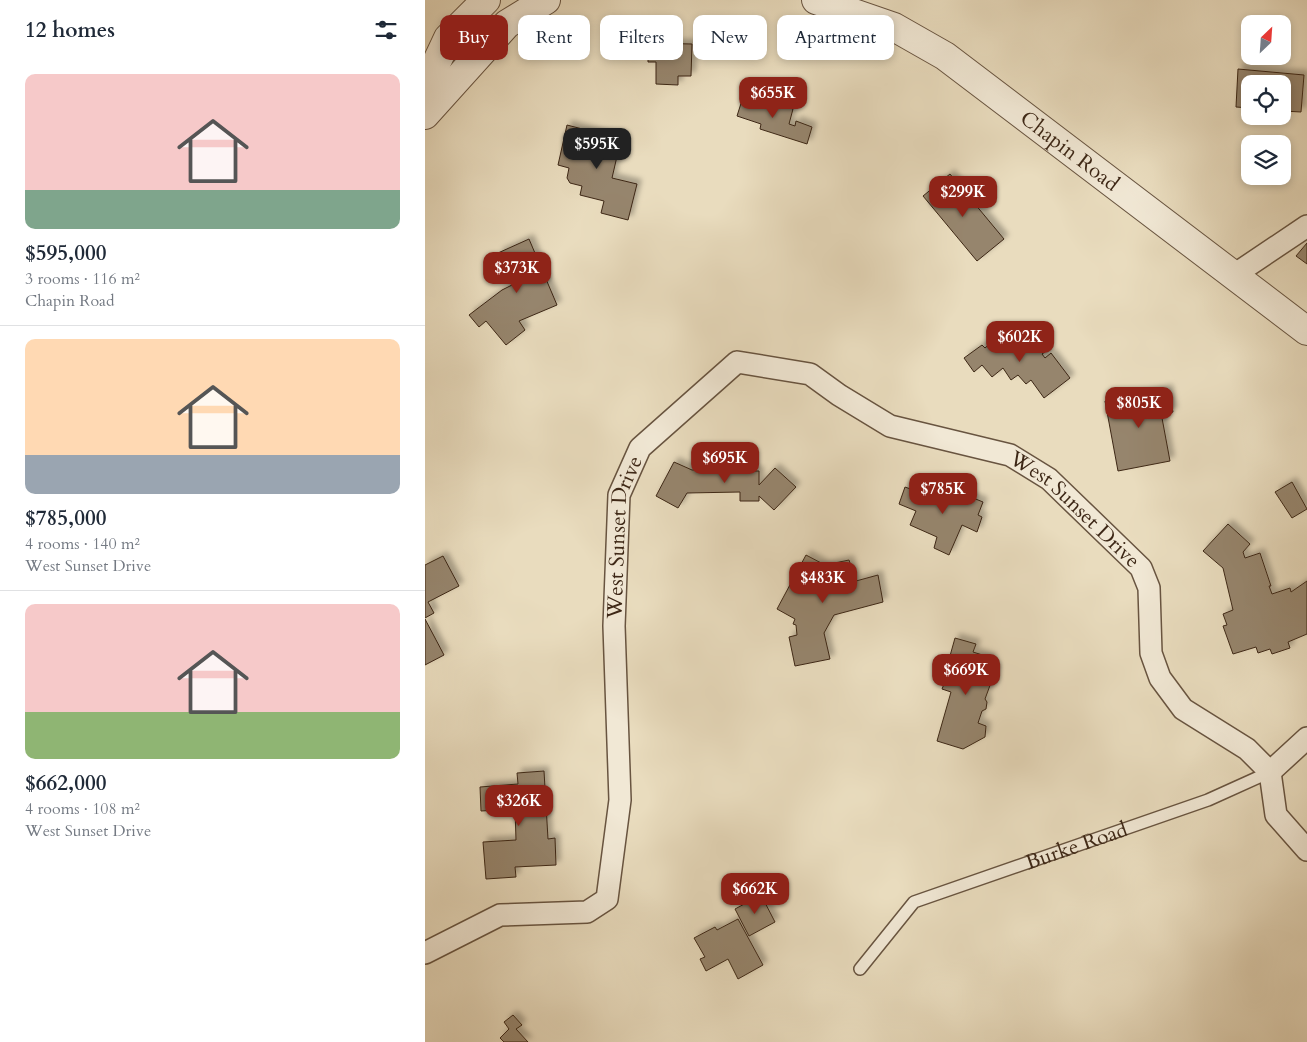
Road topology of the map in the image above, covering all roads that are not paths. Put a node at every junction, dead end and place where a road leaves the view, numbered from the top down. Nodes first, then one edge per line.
1 (486, 0) edge
2 (546, 0) edge
3 (816, 0) edge
4 (425, 87) edge
5 (425, 115) edge
6 (1307, 226) edge
7 (1234, 275) junction
8 (1307, 331) edge
9 (1307, 738) edge
10 (1270, 772) junction
11 (1307, 850) edge
12 (425, 953) edge
13 (859, 969) dead end

1 - 4 street
2 - 5 street
3 - 7 street, Chapin Road
6 - 7 street
7 - 8 street, Chapin Road
9 - 10 street, Burke Road
10 - 11 street
10 - 12 street, West Sunset Drive
10 - 13 lane, Burke Road

